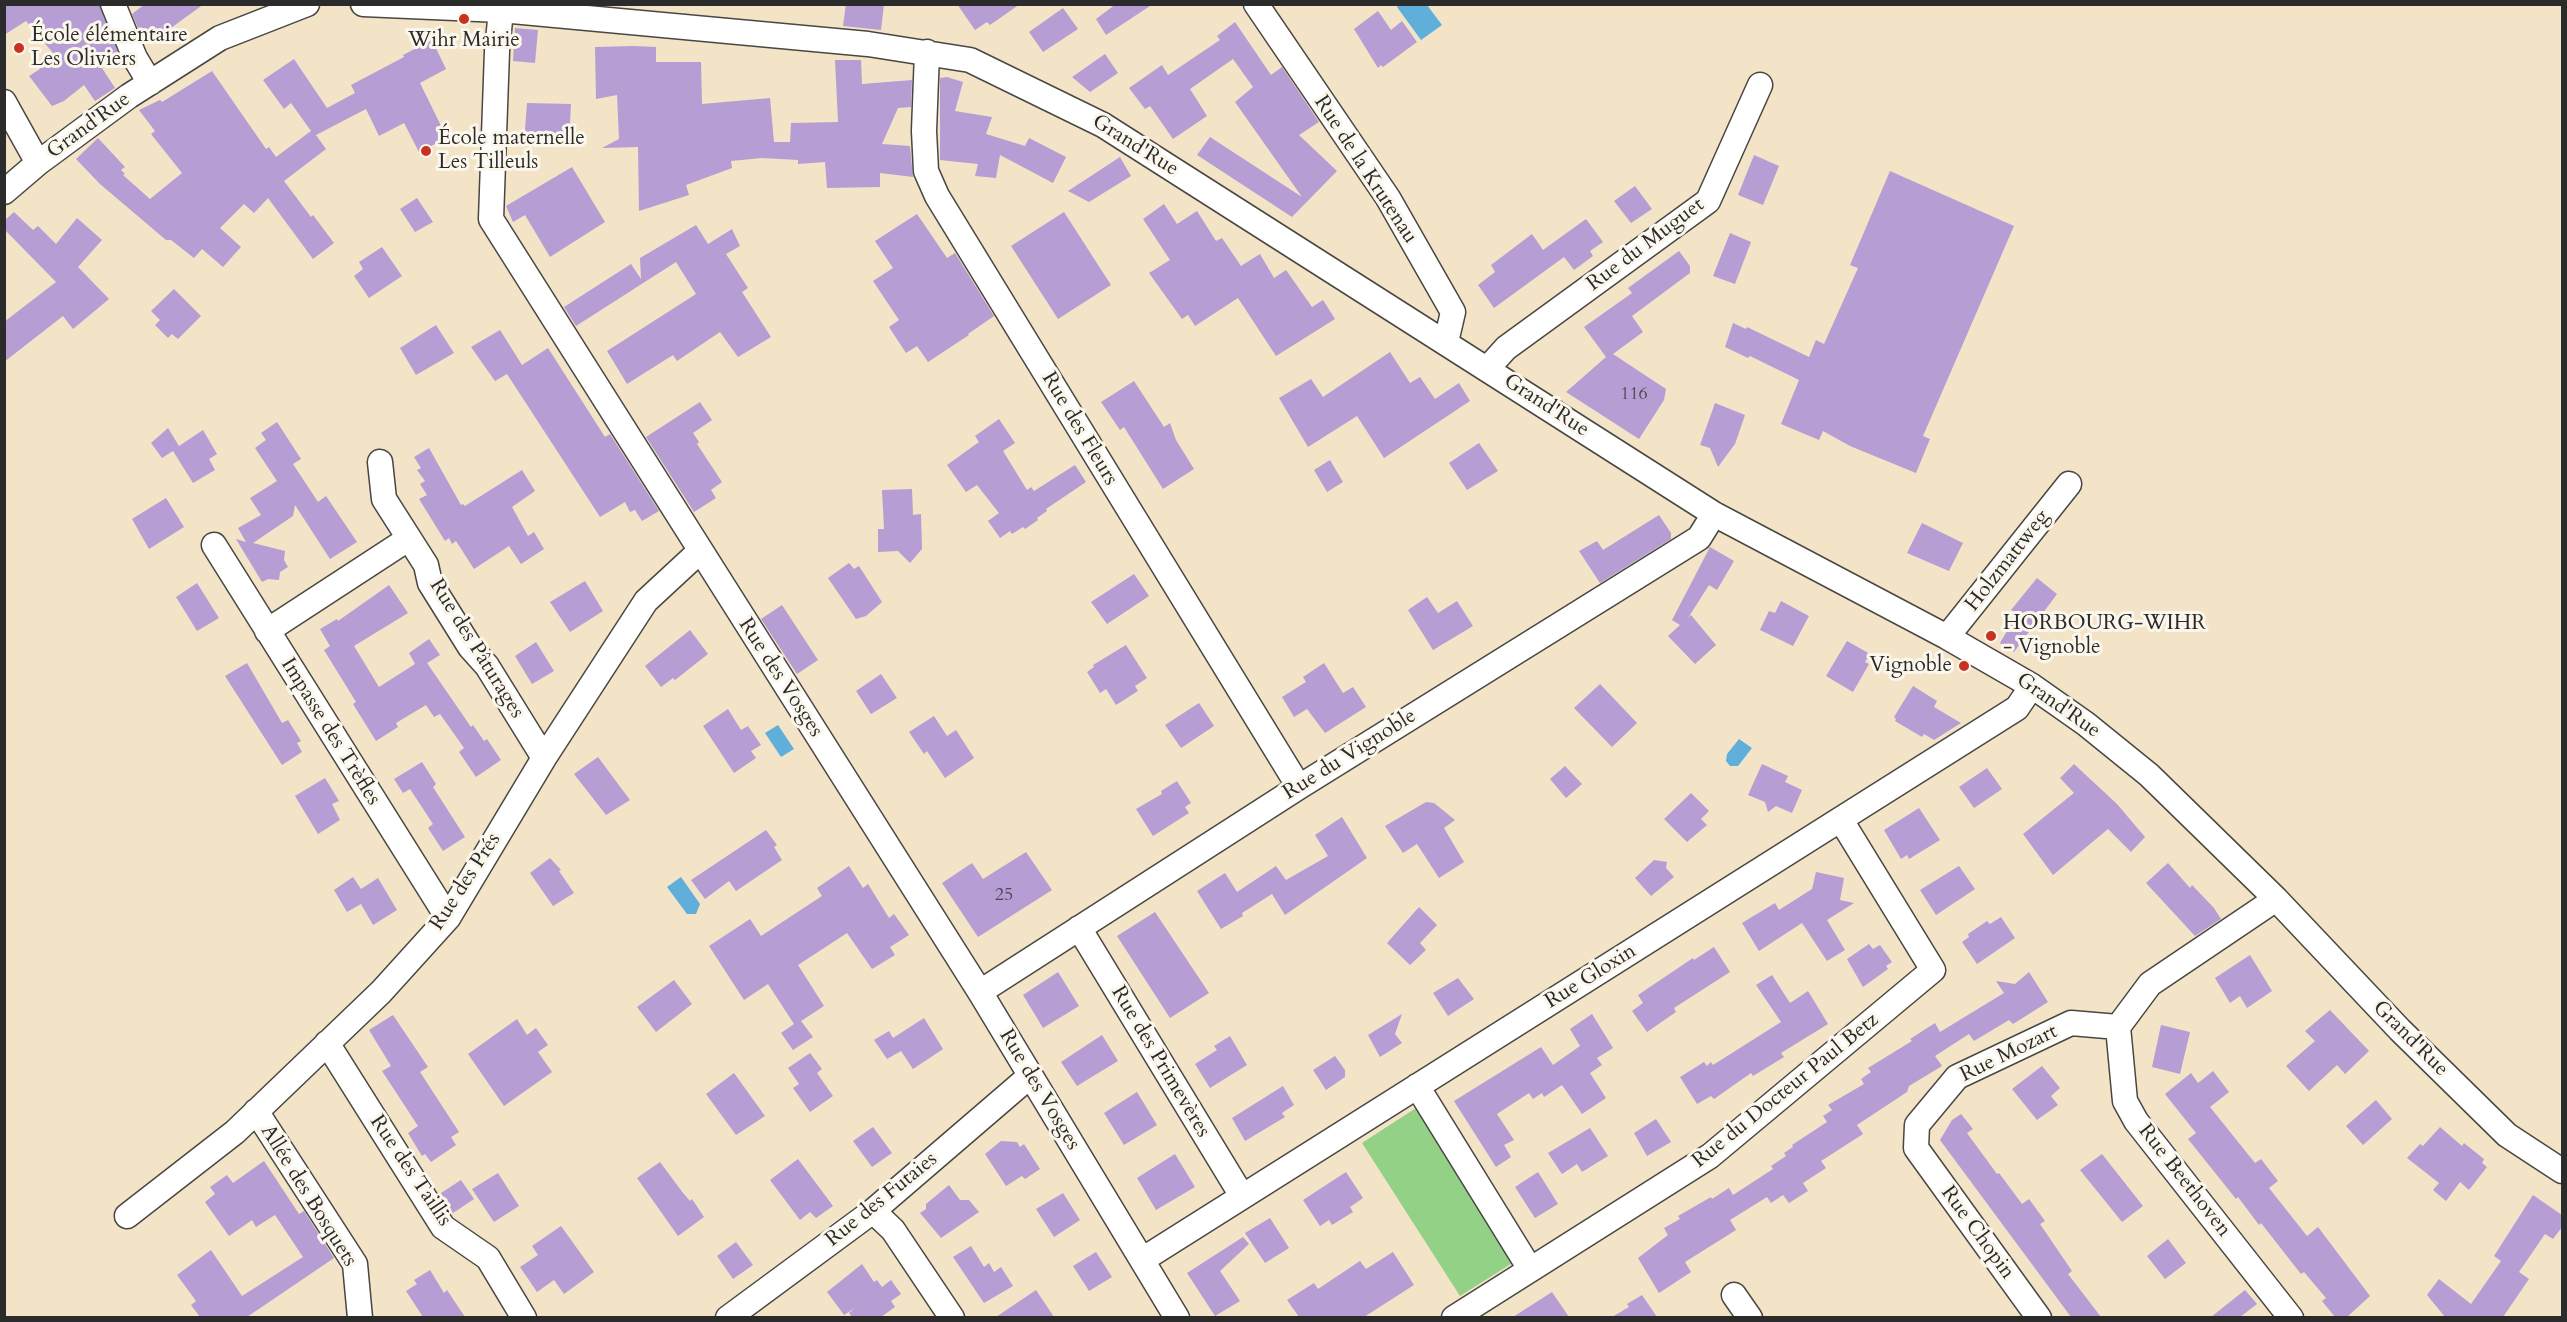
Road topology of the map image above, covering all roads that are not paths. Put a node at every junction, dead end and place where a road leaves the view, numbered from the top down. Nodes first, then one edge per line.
1 (112, 4) edge
2 (307, 4) edge
3 (363, 4) edge
4 (1256, 4) edge
5 (501, 10) junction
6 (927, 52) junction
7 (150, 83) junction
8 (1760, 85) dead end
9 (4, 102) edge
10 (38, 163) junction
11 (4, 192) edge
12 (1446, 342) junction
13 (1486, 369) junction
14 (380, 462) dead end
15 (2069, 484) dead end
16 (1714, 514) junction
17 (408, 539) junction
18 (214, 545) dead end
19 (700, 550) junction
20 (267, 631) junction
21 (1947, 637) junction
22 (2032, 686) junction
23 (544, 758) junction
24 (1299, 787) junction
25 (1841, 820) junction
26 (2276, 899) junction
27 (448, 918) junction
28 (1079, 928) junction
29 (980, 992) junction
30 (2118, 1027) junction
31 (327, 1043) junction
32 (1030, 1076) junction
33 (1417, 1086) junction
34 (256, 1111) junction
35 (1916, 1148) joint
36 (2562, 1171) edge
37 (1242, 1196) junction
38 (873, 1211) junction
39 (127, 1216) dead end
40 (1142, 1260) junction
41 (1530, 1269) junction
42 (1734, 1295) dead end
43 (360, 1317) edge
44 (524, 1317) edge
45 (728, 1317) edge
46 (951, 1317) edge
47 (1177, 1317) edge
48 (1454, 1317) edge
49 (1750, 1317) edge
50 (2039, 1317) edge
51 (2291, 1317) edge

1 - 7 street
2 - 7 street, Grand'Rue
3 - 5 street, Grand'Rue
4 - 12 street, Rue de la Krutenau
5 - 6 street, Grand'Rue
5 - 19 street, Rue des Vosges
6 - 12 street, Grand'Rue
6 - 24 street, Rue des Fleurs
7 - 10 street, Grand'Rue
8 - 13 street, Rue du Muguet
9 - 10 street
10 - 11 street, Grand'Rue
12 - 13 street, Grand'Rue
13 - 16 street, Grand'Rue
14 - 17 street, Rue des Pâturages
15 - 21 street, Holzmattweg
16 - 21 street, Grand'Rue
16 - 24 street, Rue du Vignoble
17 - 20 street
17 - 23 street, Rue des Pâturages
18 - 20 street, Impasse des Trèfles
19 - 23 street, Rue des Prés
19 - 29 street, Rue des Vosges
20 - 27 street, Impasse des Trèfles
21 - 22 street, Grand'Rue
22 - 25 street, Rue Gloxin
22 - 26 street, Grand'Rue
23 - 27 street, Rue des Prés
24 - 28 street, Rue du Vignoble
25 - 33 street, Rue Gloxin
25 - 41 street, Rue du Docteur Paul Betz
26 - 30 street
26 - 36 street, Grand'Rue
27 - 31 street, Rue des Prés
28 - 29 street, Rue du Vignoble
28 - 37 street, Rue des Primevères
29 - 32 street, Rue des Vosges
30 - 35 street, Rue Mozart
30 - 51 street, Rue Beethoven
31 - 34 street, Rue des Prés
31 - 44 street, Rue des Taillis
32 - 38 street, Rue des Futaies
32 - 40 street, Rue des Vosges
33 - 37 street, Rue Gloxin
33 - 41 street
34 - 39 street, Rue des Prés
34 - 43 street, Allée des Bosquets
35 - 50 street, Rue Chopin
37 - 40 street, Rue Gloxin
38 - 45 street, Rue des Futaies
38 - 46 street
40 - 47 street, Rue des Vosges
41 - 48 street, Rue du Docteur Paul Betz
42 - 49 street

